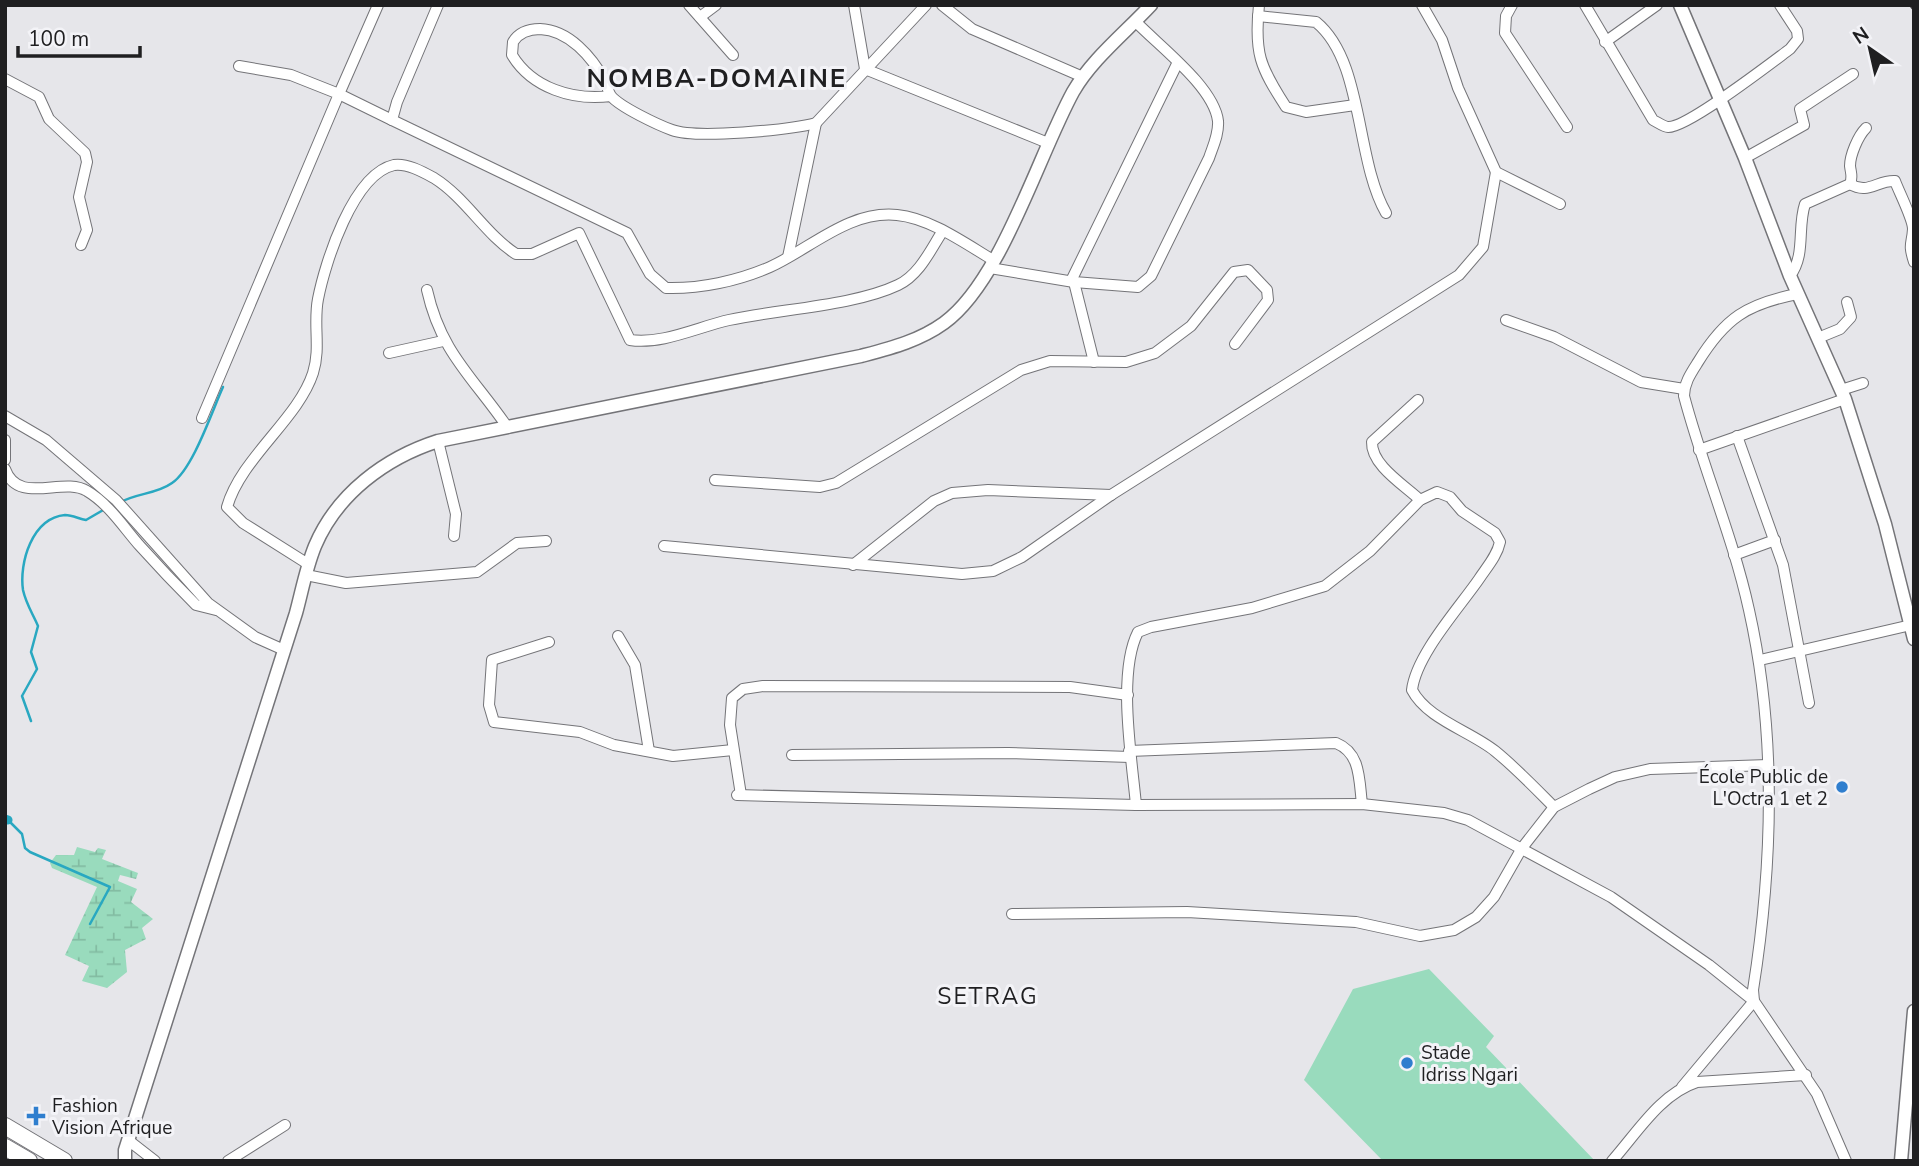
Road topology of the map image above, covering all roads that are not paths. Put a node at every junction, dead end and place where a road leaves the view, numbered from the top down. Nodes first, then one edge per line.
1 (378, 5) edge
2 (438, 5) edge
3 (689, 5) edge
4 (716, 5) edge
5 (854, 5) edge
6 (926, 5) edge
7 (942, 5) edge
8 (1151, 5) edge
9 (1422, 5) edge
10 (1512, 5) edge
11 (1586, 5) edge
12 (1657, 5) edge
13 (1680, 5) edge
14 (1780, 5) edge
15 (1259, 10) edge
16 (700, 18) junction
17 (1136, 22) junction
18 (1605, 42) junction
19 (733, 55) dead end
20 (1177, 64) junction
21 (239, 66) dead end
22 (865, 69) junction
23 (1853, 74) dead end
24 (1083, 77) junction
25 (5, 79) edge
26 (339, 94) junction
27 (611, 96) junction
28 (1720, 99) junction
29 (1355, 104) junction
30 (392, 120) junction
31 (816, 123) junction
32 (1567, 127) dead end
33 (1866, 128) dead end
34 (1048, 144) junction
35 (1745, 158) junction
36 (1496, 172) junction
37 (1850, 184) junction
38 (1560, 204) dead end
39 (1387, 213) dead end
40 (942, 232) junction
41 (81, 246) dead end
42 (788, 257) junction
43 (1914, 262) edge
44 (992, 264) junction
45 (1790, 276) junction
46 (1073, 281) junction
47 (428, 290) dead end
48 (1797, 294) junction
49 (1847, 302) dead end
50 (1506, 320) dead end
51 (1818, 338) junction
52 (443, 341) junction
53 (1235, 344) dead end
54 (389, 353) dead end
55 (1094, 362) junction
56 (1863, 383) dead end
57 (1684, 389) junction
58 (1843, 395) junction
59 (1418, 400) dead end
60 (5, 416) edge
61 (202, 418) dead end
62 (508, 428) junction
63 (1737, 436) junction
64 (5, 440) edge
65 (438, 441) junction
66 (1699, 450) junction
67 (5, 460) edge
68 (5, 469) edge
69 (715, 480) dead end
70 (1111, 495) junction
71 (1420, 500) junction
72 (454, 536) dead end
73 (1775, 540) junction
74 (546, 541) dead end
75 (664, 546) dead end
76 (1734, 555) junction
77 (853, 565) junction
78 (307, 569) junction
79 (216, 610) junction
80 (1912, 625) junction
81 (618, 636) dead end
82 (1914, 639) edge
83 (549, 642) dead end
84 (284, 650) junction
85 (1801, 651) junction
86 (1760, 660) junction
87 (1128, 695) junction
88 (1809, 703) dead end
89 (733, 750) junction
90 (649, 751) junction
91 (1130, 754) junction
92 (792, 755) dead end
93 (1768, 765) junction
94 (1362, 804) junction
95 (1136, 805) junction
96 (1554, 807) junction
97 (1522, 848) junction
98 (1012, 914) dead end
99 (1754, 1000) junction
100 (1914, 1011) edge
101 (1805, 1074) junction
102 (1682, 1087) junction
103 (285, 1125) dead end
104 (5, 1126) edge
105 (5, 1147) edge
106 (126, 1151) edge
107 (29, 1161) edge
108 (64, 1161) edge
109 (115, 1161) edge
110 (155, 1161) edge
111 (228, 1161) edge
112 (1612, 1161) edge
113 (1846, 1161) edge
114 (1901, 1161) edge

1 - 26 street
2 - 30 street
3 - 16 street
4 - 16 street
5 - 22 street
6 - 22 street
7 - 24 street
8 - 17 street
9 - 36 street
10 - 32 street
11 - 18 street
12 - 18 street
13 - 28 street
14 - 28 street
15 - 29 street
15 - 29 street
16 - 19 street
17 - 20 street
17 - 24 street
18 - 28 street
20 - 46 street
20 - 46 street
21 - 26 street
22 - 31 street
22 - 34 street
23 - 35 street
24 - 34 street
25 - 41 street
26 - 30 street
26 - 61 street
27 - 27 street
27 - 31 street
28 - 35 street
29 - 39 street
30 - 42 street
31 - 42 street
33 - 37 street
34 - 44 street
35 - 45 street
36 - 38 street
36 - 70 street
37 - 43 street
37 - 45 street
40 - 42 street
40 - 44 street
40 - 78 street
44 - 46 street
44 - 62 street
45 - 48 street
46 - 55 street
47 - 52 street
48 - 51 street
48 - 57 street
49 - 51 street
50 - 57 street
51 - 58 street
52 - 54 street
52 - 62 street
53 - 55 street
55 - 69 street
56 - 58 street
57 - 66 street
58 - 63 street
58 - 80 street
59 - 71 street
60 - 79 street
62 - 65 street
63 - 66 street
63 - 73 street
64 - 67 street
65 - 72 street
65 - 78 street
66 - 76 street
68 - 79 street
70 - 77 street
70 - 77 street
71 - 87 street
71 - 96 street
73 - 76 street
73 - 85 street
74 - 78 street
75 - 77 street
76 - 86 street
78 - 84 street
79 - 84 street
80 - 82 street
80 - 85 street
81 - 90 street
83 - 90 street
84 - 106 street
85 - 86 street
85 - 88 street
86 - 93 street
87 - 89 street
87 - 91 street
89 - 90 street
89 - 95 street
91 - 92 street
91 - 94 street
91 - 95 street
93 - 96 street
93 - 99 street
94 - 95 street
94 - 97 street
96 - 97 street
97 - 98 street
97 - 99 street
99 - 101 street
99 - 102 street
100 - 114 street
101 - 102 street
101 - 113 street
102 - 112 street
103 - 111 street
104 - 108 highway
105 - 107 highway
106 - 109 street
106 - 110 street

